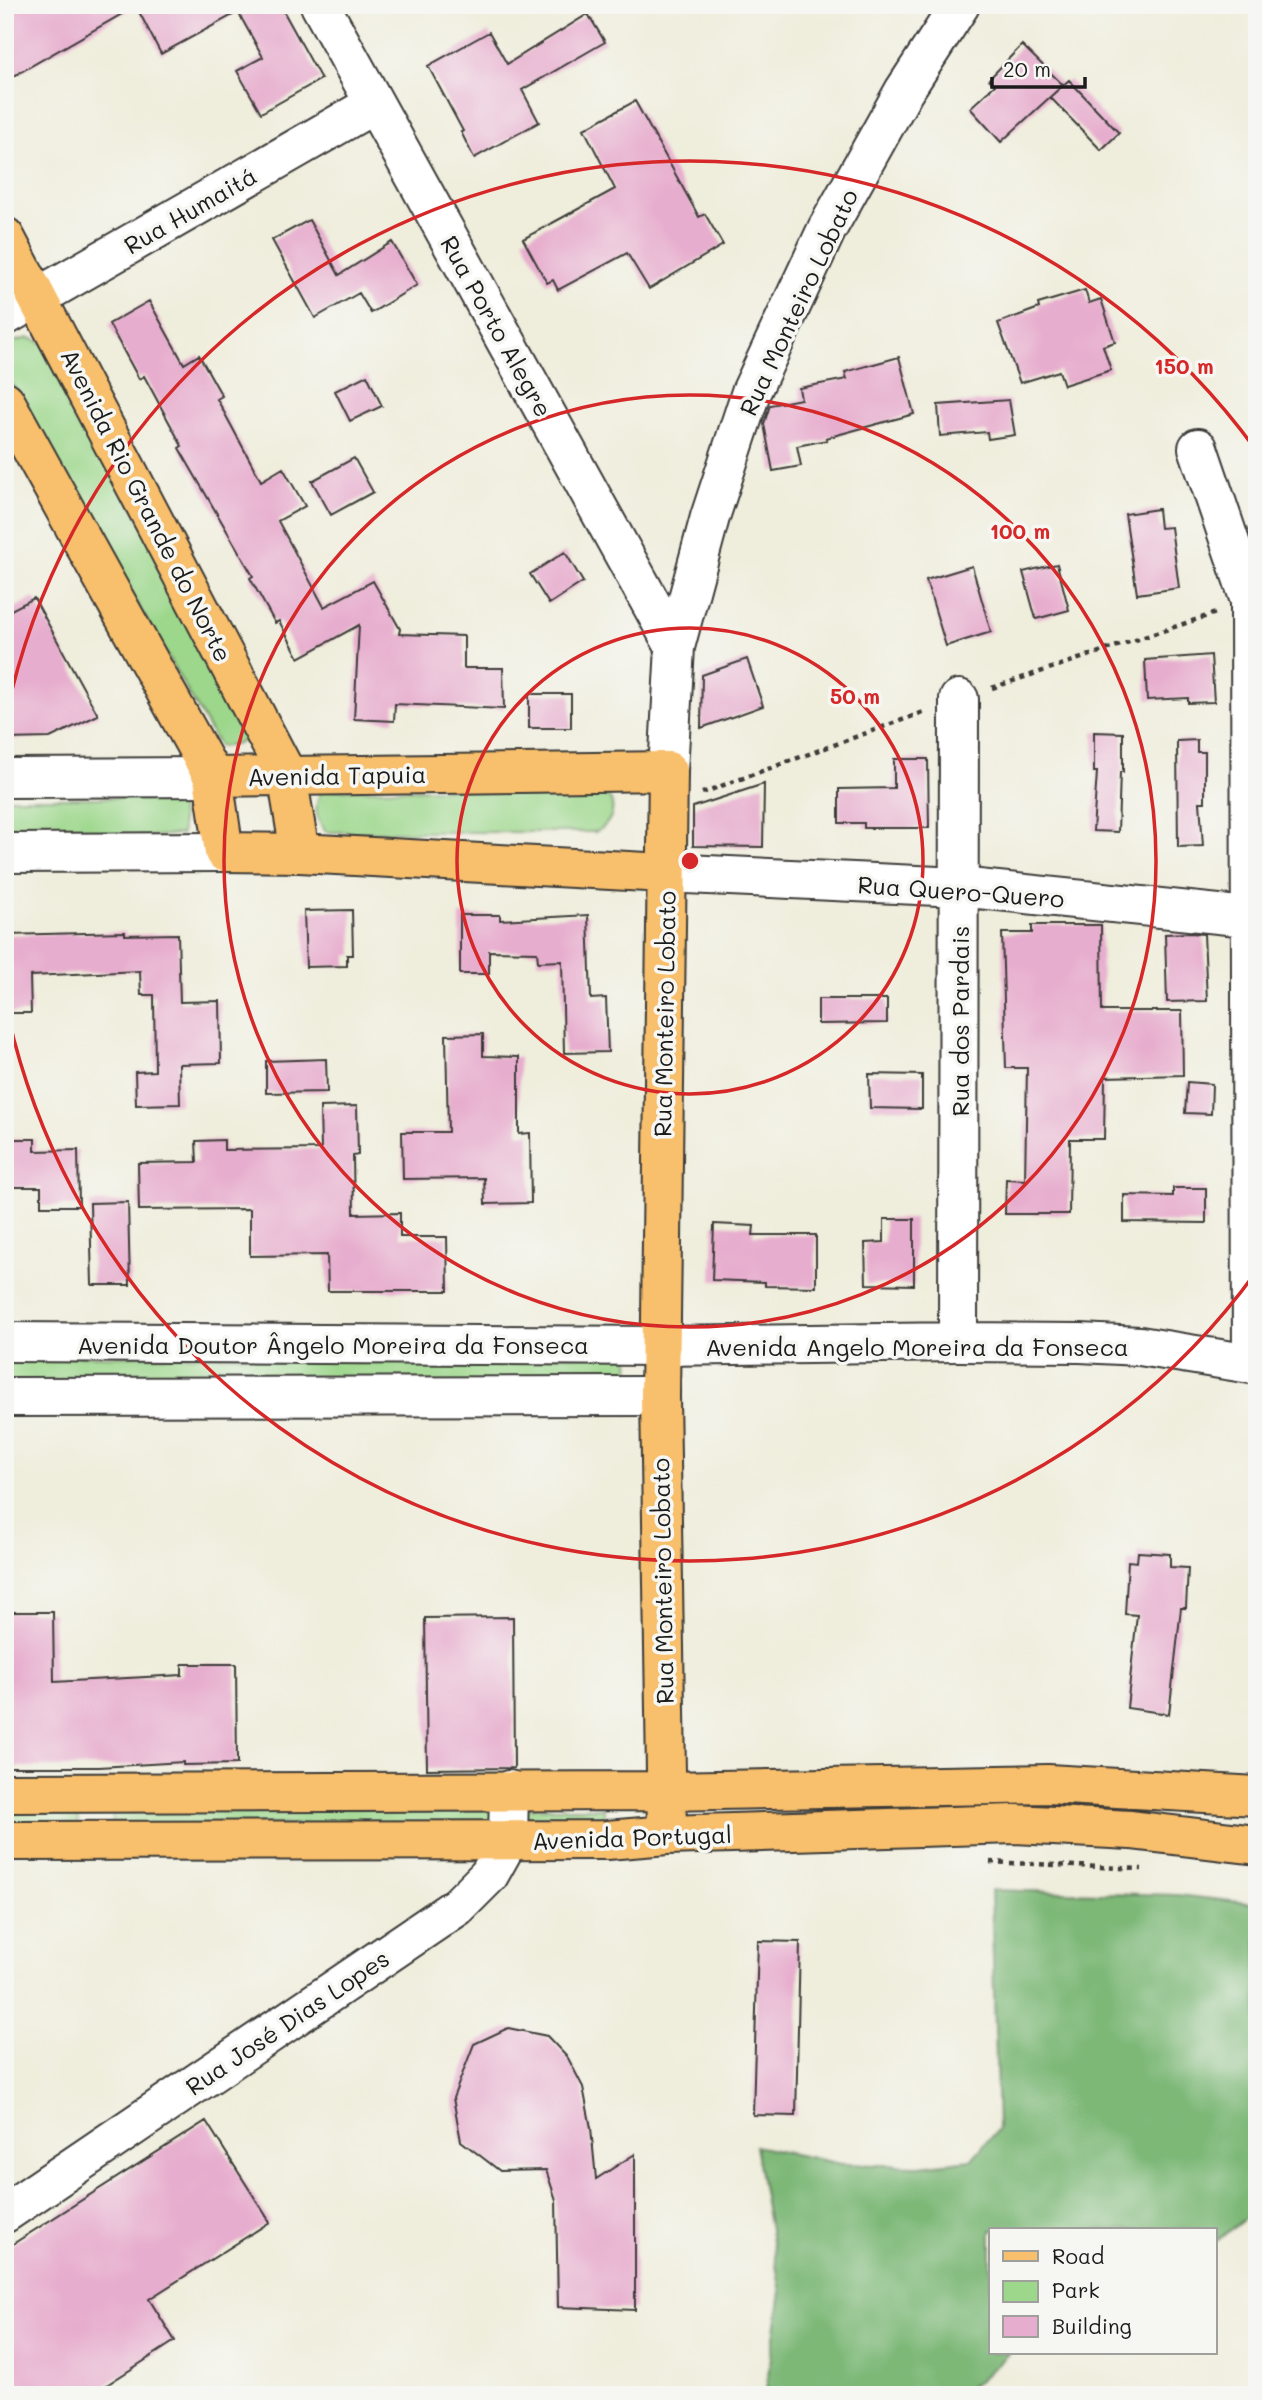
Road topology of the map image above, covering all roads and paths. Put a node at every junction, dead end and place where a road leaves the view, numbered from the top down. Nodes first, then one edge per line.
1 (320, 5) edge
2 (960, 5) edge
3 (374, 104) junction
4 (5, 237) edge
5 (39, 297) junction
6 (5, 316) edge
7 (5, 401) edge
8 (1198, 448) dead end
9 (1253, 600) edge
10 (675, 647) junction
11 (959, 699) dead end
12 (668, 771) junction
13 (287, 775) junction
14 (214, 777) junction
15 (5, 778) edge
16 (224, 852) junction
17 (5, 853) edge
18 (300, 853) junction
19 (666, 873) junction
20 (959, 887) junction
21 (1254, 918) edge
22 (5, 1342) edge
23 (958, 1342) junction
24 (661, 1346) junction
25 (1254, 1364) edge
26 (660, 1396) junction
27 (5, 1397) edge
28 (509, 1790) junction
29 (665, 1791) junction
30 (5, 1793) edge
31 (96, 1793) junction
32 (1257, 1796) edge
33 (667, 1835) junction
34 (96, 1840) junction
35 (5, 1841) edge
36 (508, 1842) junction
37 (1257, 1845) edge
38 (5, 2213) edge

1 - 3 street, Rua Porto Alegre
2 - 10 street, Rua Monteiro Lobato
3 - 5 street, Rua Humaitá
3 - 10 street, Rua Porto Alegre
4 - 5 main road, Avenida Rio Grande do Norte
5 - 6 street, Rua Humaitá
5 - 13 main road, Avenida Rio Grande do Norte
7 - 14 main road
8 - 9 street
9 - 21 street
10 - 12 street, Rua Monteiro Lobato
11 - 20 street, Rua dos Pardais
12 - 13 main road, Avenida Tapuia
12 - 19 main road, Rua Monteiro Lobato
13 - 14 main road, Avenida Tapuia
13 - 18 main road, Avenida Rio Grande do Norte
14 - 15 street, Avenida Tapuia
14 - 16 main road
16 - 17 street
16 - 18 main road
18 - 19 main road
19 - 20 street, Rua Quero-Quero
19 - 24 main road, Rua Monteiro Lobato
20 - 21 street, Rua Quero-Quero
20 - 23 street, Rua dos Pardais
21 - 25 street
22 - 24 street, Avenida Doutor Ângelo Moreira da Fonseca
23 - 24 street, Avenida Angelo Moreira da Fonseca
23 - 25 street, Avenida Angelo Moreira da Fonseca
24 - 26 main road, Rua Monteiro Lobato
26 - 27 street
26 - 29 main road, Rua Monteiro Lobato
28 - 29 main road, Avenida Portugal
28 - 31 main road, Avenida Portugal
28 - 36 street, Rua José Dias Lopes
29 - 32 main road, Avenida Portugal
29 - 33 main road, Rua Monteiro Lobato
30 - 31 main road, Avenida Portugal
31 - 34 main road
33 - 36 main road, Avenida Portugal
33 - 37 main road, Avenida Portugal
34 - 35 main road, Avenida Portugal
34 - 36 main road, Avenida Portugal
36 - 38 street, Rua José Dias Lopes

